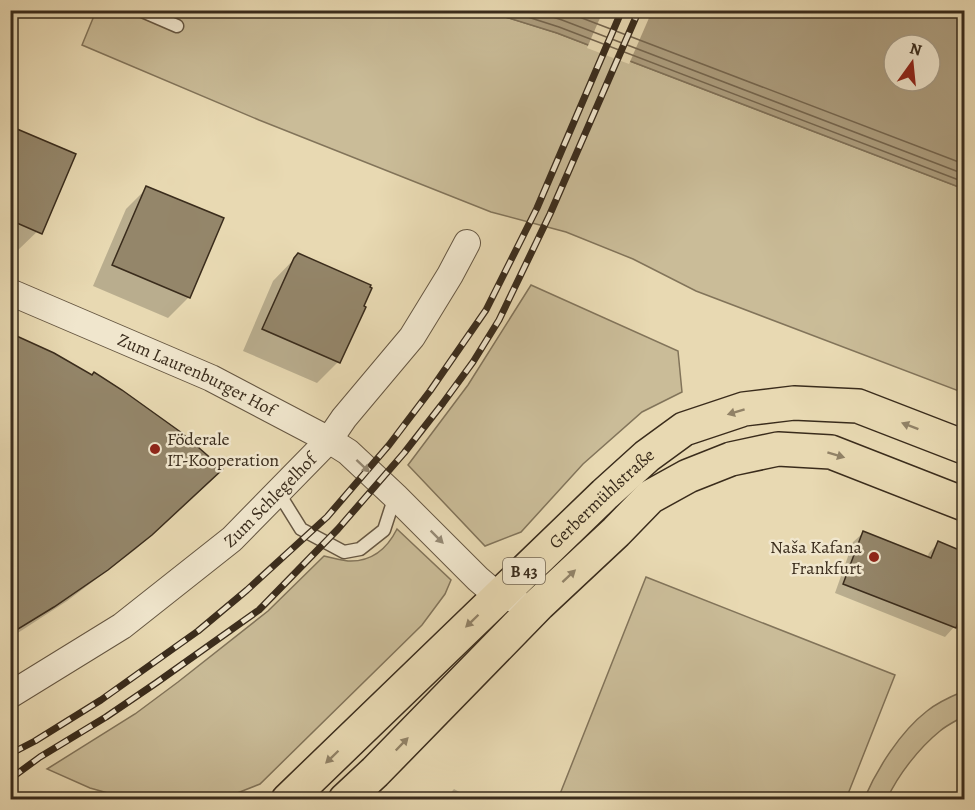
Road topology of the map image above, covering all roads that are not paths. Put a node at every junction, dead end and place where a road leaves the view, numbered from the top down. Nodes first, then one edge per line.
1 (140, 10) edge
2 (177, 26) dead end
3 (467, 243) dead end
4 (10, 292) edge
5 (329, 440) junction
6 (964, 447) edge
7 (278, 492) junction
8 (395, 496) junction
9 (964, 504) edge
10 (498, 596) junction
11 (539, 604) junction
12 (10, 695) edge
13 (288, 800) edge
14 (345, 800) edge

1 - 2 lane
3 - 5 street, Zum Schlegelhof
4 - 5 street, Zum Laurenburger Hof
5 - 7 street, Zum Schlegelhof
5 -> 8 street, Zum Laurenburger Hof
6 -> 10 main road, Gerbermühlstraße / B 43
7 - 8 lane
7 - 12 street, Zum Schlegelhof
8 -> 10 street, Zum Laurenburger Hof
11 -> 9 main road, Gerbermühlstraße / B 43
10 - 11 street, Zum Laurenburger Hof
10 -> 13 main road, Gerbermühlstraße / B 43
14 -> 11 main road, Gerbermühlstraße / B 43

